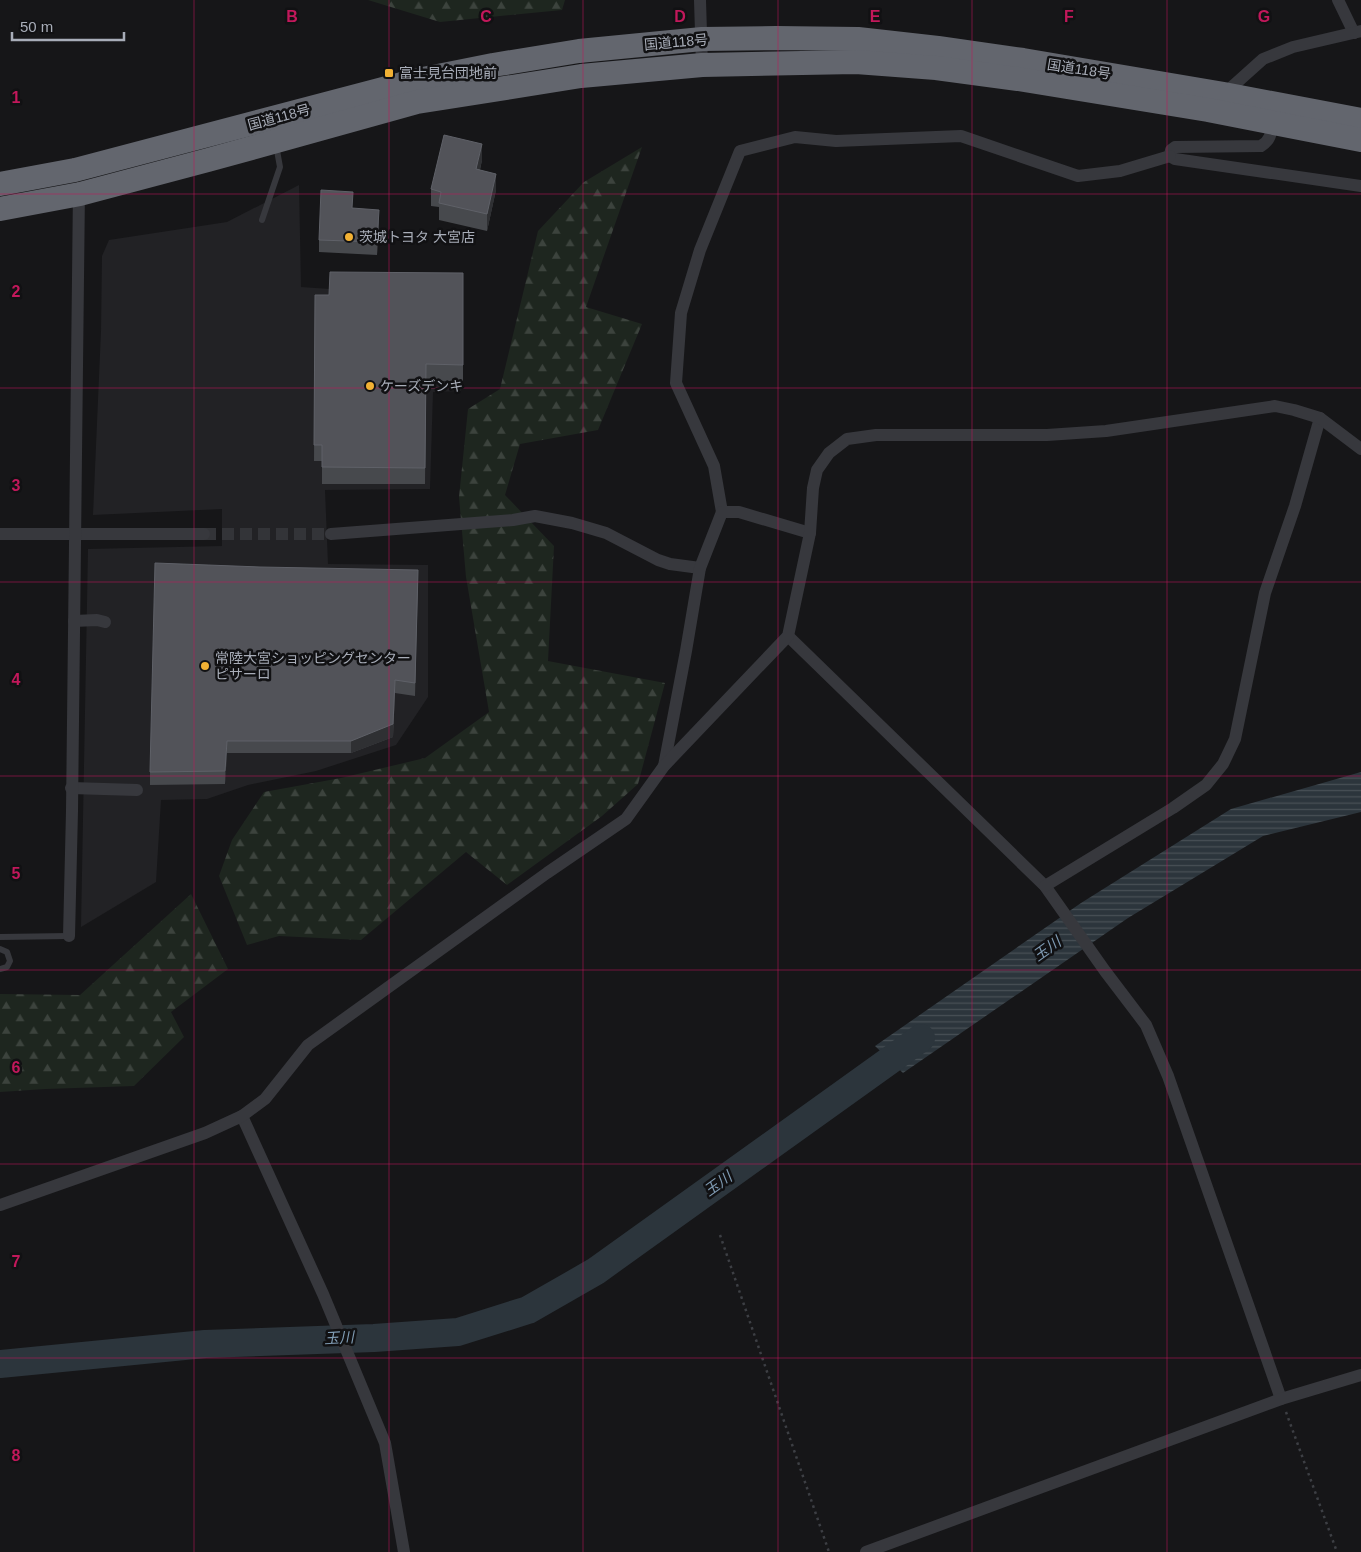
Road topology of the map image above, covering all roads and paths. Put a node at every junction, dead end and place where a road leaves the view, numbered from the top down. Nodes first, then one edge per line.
1 (700, 0) edge
2 (1338, 0) edge
3 (1358, 32) edge
4 (702, 39) junction
5 (702, 65) junction
6 (1224, 94) junction
7 (1361, 120) edge
8 (1272, 122) junction
9 (1361, 140) edge
10 (275, 141) junction
11 (1170, 156) junction
12 (75, 170) junction
13 (0, 184) edge
14 (1361, 186) edge
15 (80, 194) junction
16 (0, 209) edge
17 (262, 220) dead end
18 (1320, 418) junction
19 (1361, 449) edge
20 (722, 512) junction
21 (810, 533) junction
22 (0, 534) edge
23 (74, 534) junction
24 (204, 534) tunnel mouth
25 (331, 534) tunnel mouth
26 (700, 568) junction
27 (74, 621) junction
28 (105, 622) dead end
29 (788, 636) junction
30 (664, 766) junction
31 (72, 788) junction
32 (137, 790) dead end
33 (1045, 886) junction
34 (68, 936) joint
35 (0, 937) edge
36 (0, 949) edge
37 (0, 969) edge
38 (242, 1116) junction
39 (0, 1205) edge
40 (720, 1235) dead end
41 (1361, 1375) edge
42 (1282, 1399) junction
43 (404, 1552) edge
44 (829, 1552) edge
45 (866, 1552) edge
46 (1337, 1552) edge

1 - 4 street
2 - 3 street
3 - 6 street
4 - 5 street
4 - 6 highway, 国道118号
4 - 12 highway, 国道118号
5 - 8 highway, 国道118号
5 - 10 highway, 国道118号
6 - 7 highway, 国道118号
8 - 9 highway, 国道118号
8 - 11 street
10 - 15 highway, 国道118号
10 - 17 lane
11 - 14 street
11 - 20 street
12 - 13 highway, 国道118号
12 - 15 street
15 - 16 highway, 国道118号
15 - 23 street
18 - 19 street
18 - 21 street
18 - 33 street
20 - 21 street
20 - 26 street
21 - 29 street
22 - 23 street
23 - 24 street
23 - 27 street
25 - 26 street
26 - 30 street
27 - 28 street
27 - 31 street
29 - 30 street
29 - 33 street
30 - 38 street
31 - 32 street
31 - 34 street
33 - 42 street
34 - 35 lane
36 - 37 lane
38 - 39 street
38 - 43 street
40 - 44 path
41 - 42 street
42 - 45 street
42 - 46 path

